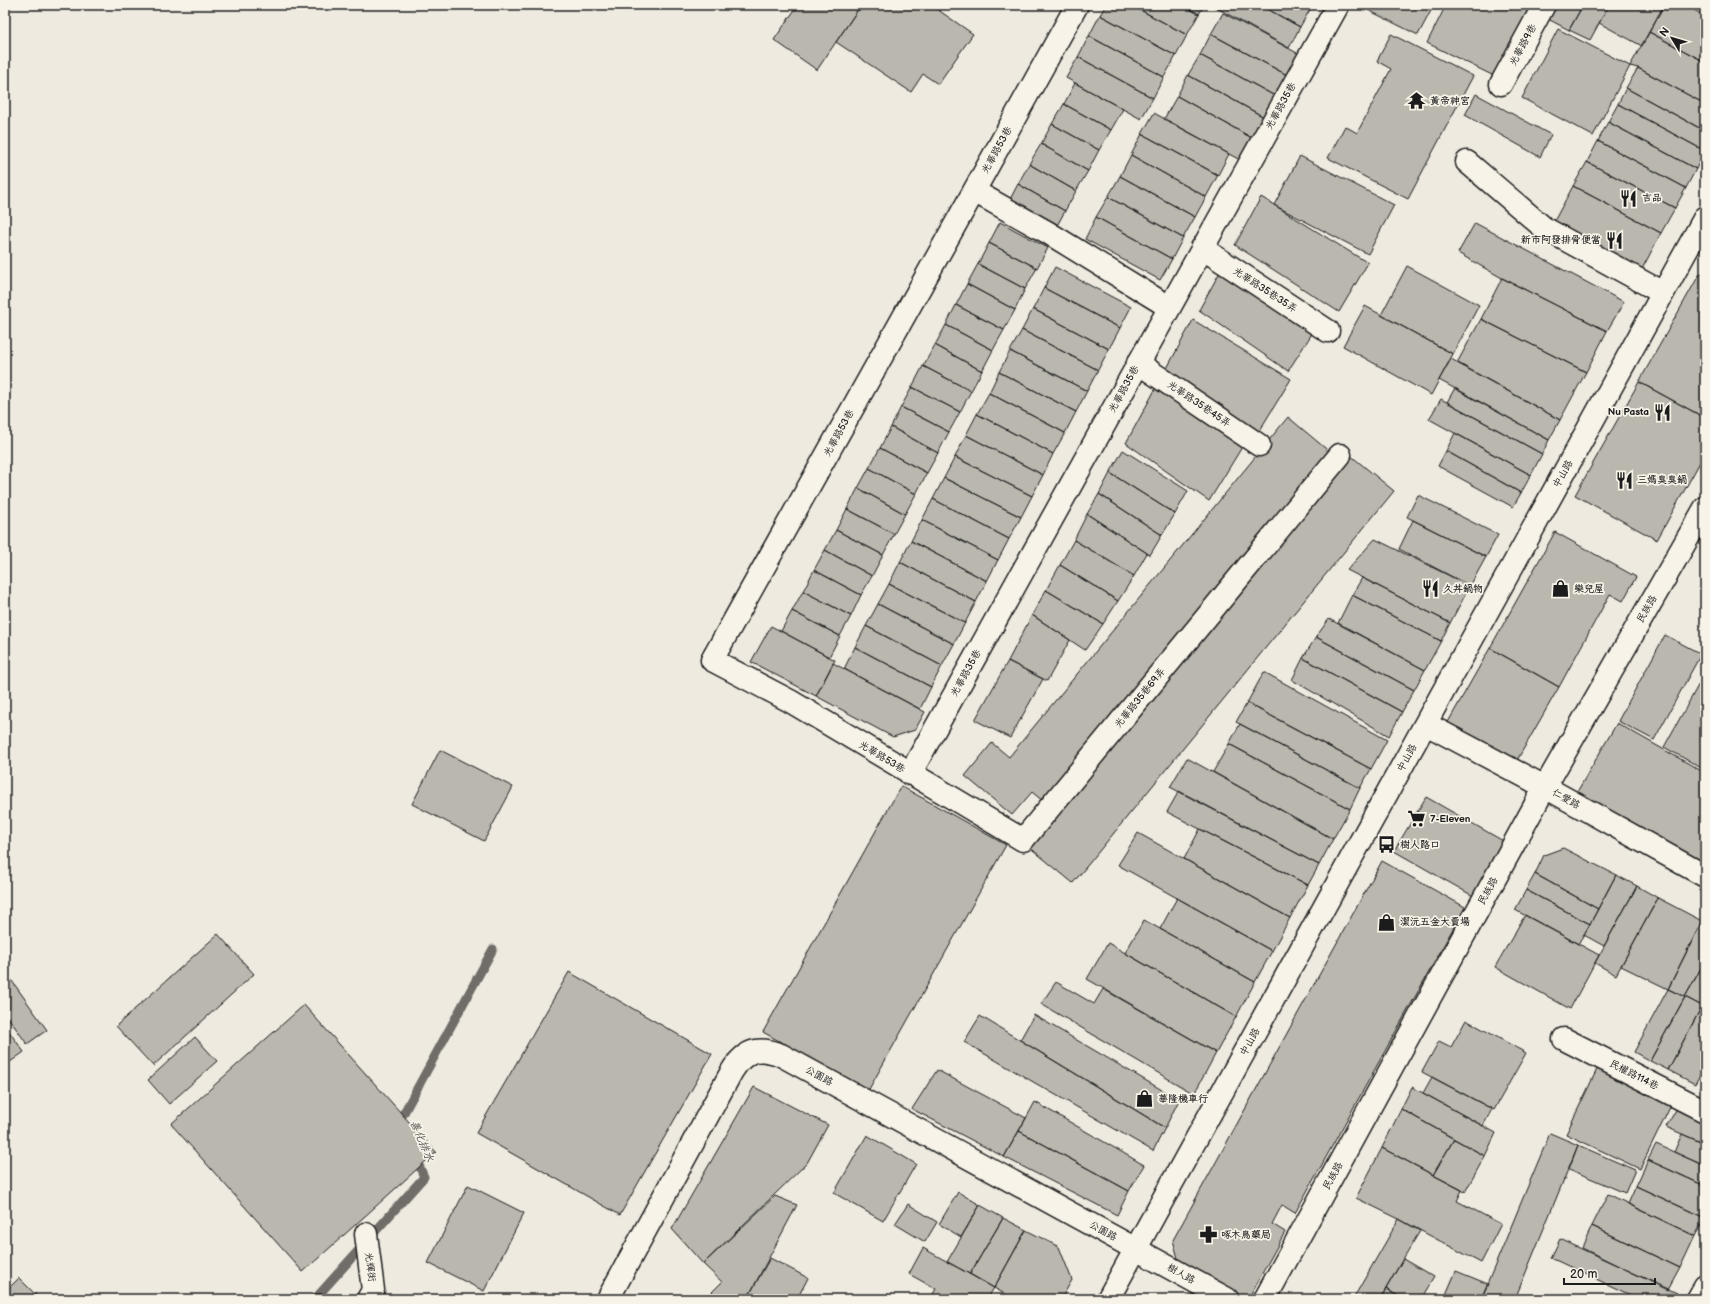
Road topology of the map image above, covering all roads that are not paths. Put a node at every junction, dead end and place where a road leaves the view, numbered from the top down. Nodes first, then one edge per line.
1 (1077, 5) edge
2 (1338, 5) edge
3 (1544, 5) edge
4 (1501, 84) dead end
5 (1467, 162) dead end
6 (974, 192) junction
7 (1705, 217) edge
8 (1202, 248) junction
9 (1663, 293) junction
10 (1169, 307) junction
11 (1328, 331) dead end
12 (1138, 363) junction
13 (1259, 445) dead end
14 (1340, 454) dead end
15 (1705, 508) edge
16 (1426, 724) junction
17 (910, 774) junction
18 (1545, 788) junction
19 (1705, 876) edge
20 (1564, 1039) dead end
21 (1705, 1111) edge
22 (366, 1234) dead end
23 (1136, 1249) junction
24 (1705, 1285) edge
25 (368, 1299) edge
26 (608, 1299) edge
27 (1108, 1299) edge
28 (1227, 1299) edge
29 (1265, 1299) edge
30 (1697, 1299) edge

1 - 6 street, 光華路53巷
2 - 8 street, 光華路35巷
3 - 4 street, 光華路9巷
5 - 9 street
6 - 10 street
6 - 17 street, 光華路53巷
7 - 9 street, 中山路
8 - 10 street, 光華路35巷
8 - 11 street, 光華路35巷35弄
9 - 16 street, 中山路
10 - 12 street, 光華路35巷
12 - 13 street, 光華路35巷45弄
12 - 17 street, 光華路35巷
14 - 17 street, 光華路35巷69弄
15 - 18 street, 民族路
16 - 18 street, 仁愛路
16 - 23 street, 中山路
18 - 19 street, 仁愛路
18 - 29 street, 民族路
20 - 21 street, 民權路114巷
22 - 25 street, 光輝街
23 - 26 street, 公園路
23 - 27 street, 中山路
23 - 28 street, 樹人路
24 - 30 street

